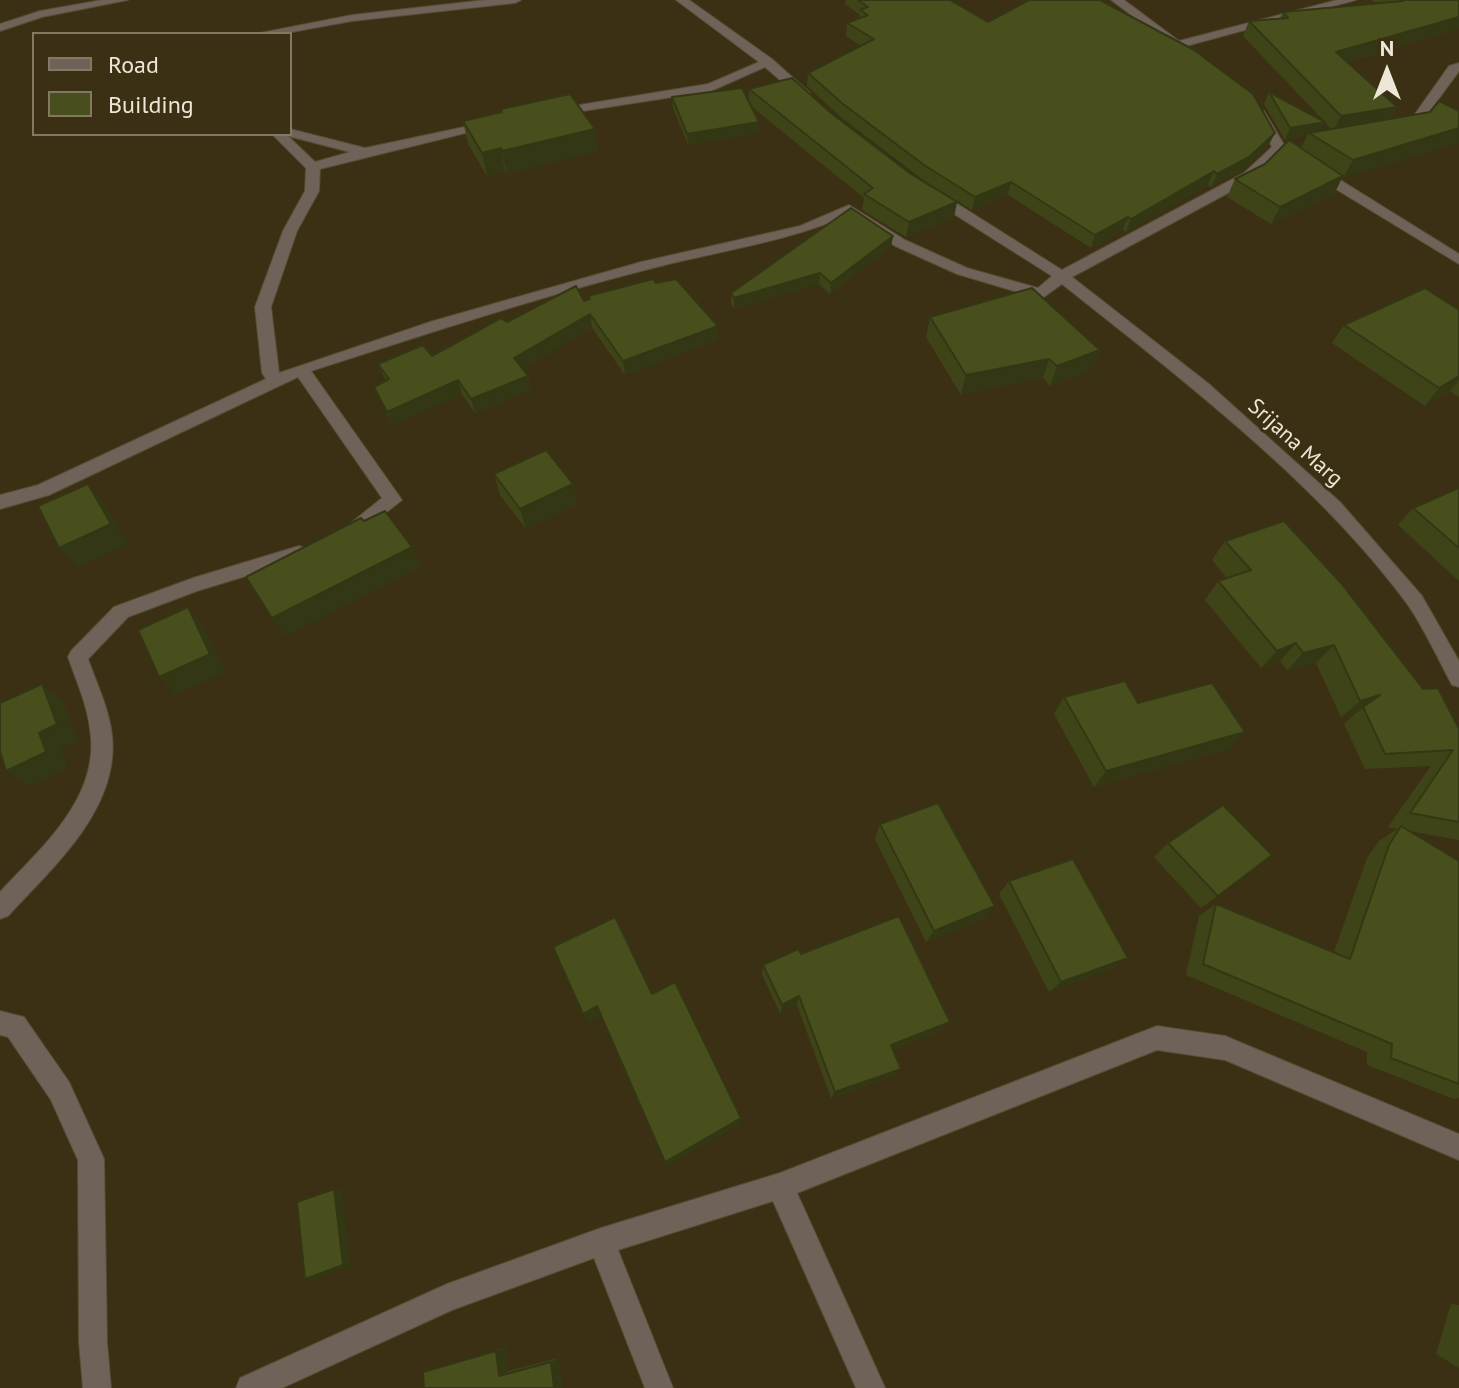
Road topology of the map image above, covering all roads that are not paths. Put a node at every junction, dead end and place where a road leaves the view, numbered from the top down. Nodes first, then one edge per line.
1 (122, 0) edge
2 (515, 0) edge
3 (682, 0) edge
4 (1117, 0) edge
5 (1350, 0) edge
6 (0, 28) edge
7 (24, 32) dead end
8 (272, 32) edge
9 (768, 62) junction
10 (1459, 67) edge
11 (813, 102) edge
12 (1254, 103) edge
13 (534, 116) edge
14 (503, 123) edge
15 (1384, 129) edge
16 (292, 134) edge
17 (280, 136) edge
18 (365, 152) junction
19 (1293, 153) junction
20 (313, 167) junction
21 (915, 184) edge
22 (1459, 260) edge
23 (1062, 276) junction
24 (301, 369) junction
25 (275, 379) junction
26 (0, 502) edge
27 (1459, 679) edge
28 (0, 908) edge
29 (0, 1023) edge
30 (1459, 1147) edge
31 (780, 1186) junction
32 (601, 1242) junction
33 (97, 1388) edge
34 (250, 1388) edge
35 (659, 1388) edge
36 (871, 1388) edge

1 - 6 street
2 - 8 street
3 - 9 street
4 - 5 street
6 - 7 street
9 - 11 street
9 - 13 street
10 - 15 street
12 - 19 street
14 - 18 street
16 - 18 street
17 - 20 street
18 - 20 street
19 - 22 street
19 - 23 street
20 - 25 street
21 - 23 street, Srijana Marg
23 - 24 street
23 - 27 street, Srijana Marg
24 - 25 street
24 - 28 street
25 - 26 street
29 - 33 street
30 - 31 street
31 - 32 street
31 - 36 street
32 - 34 street
32 - 35 street

